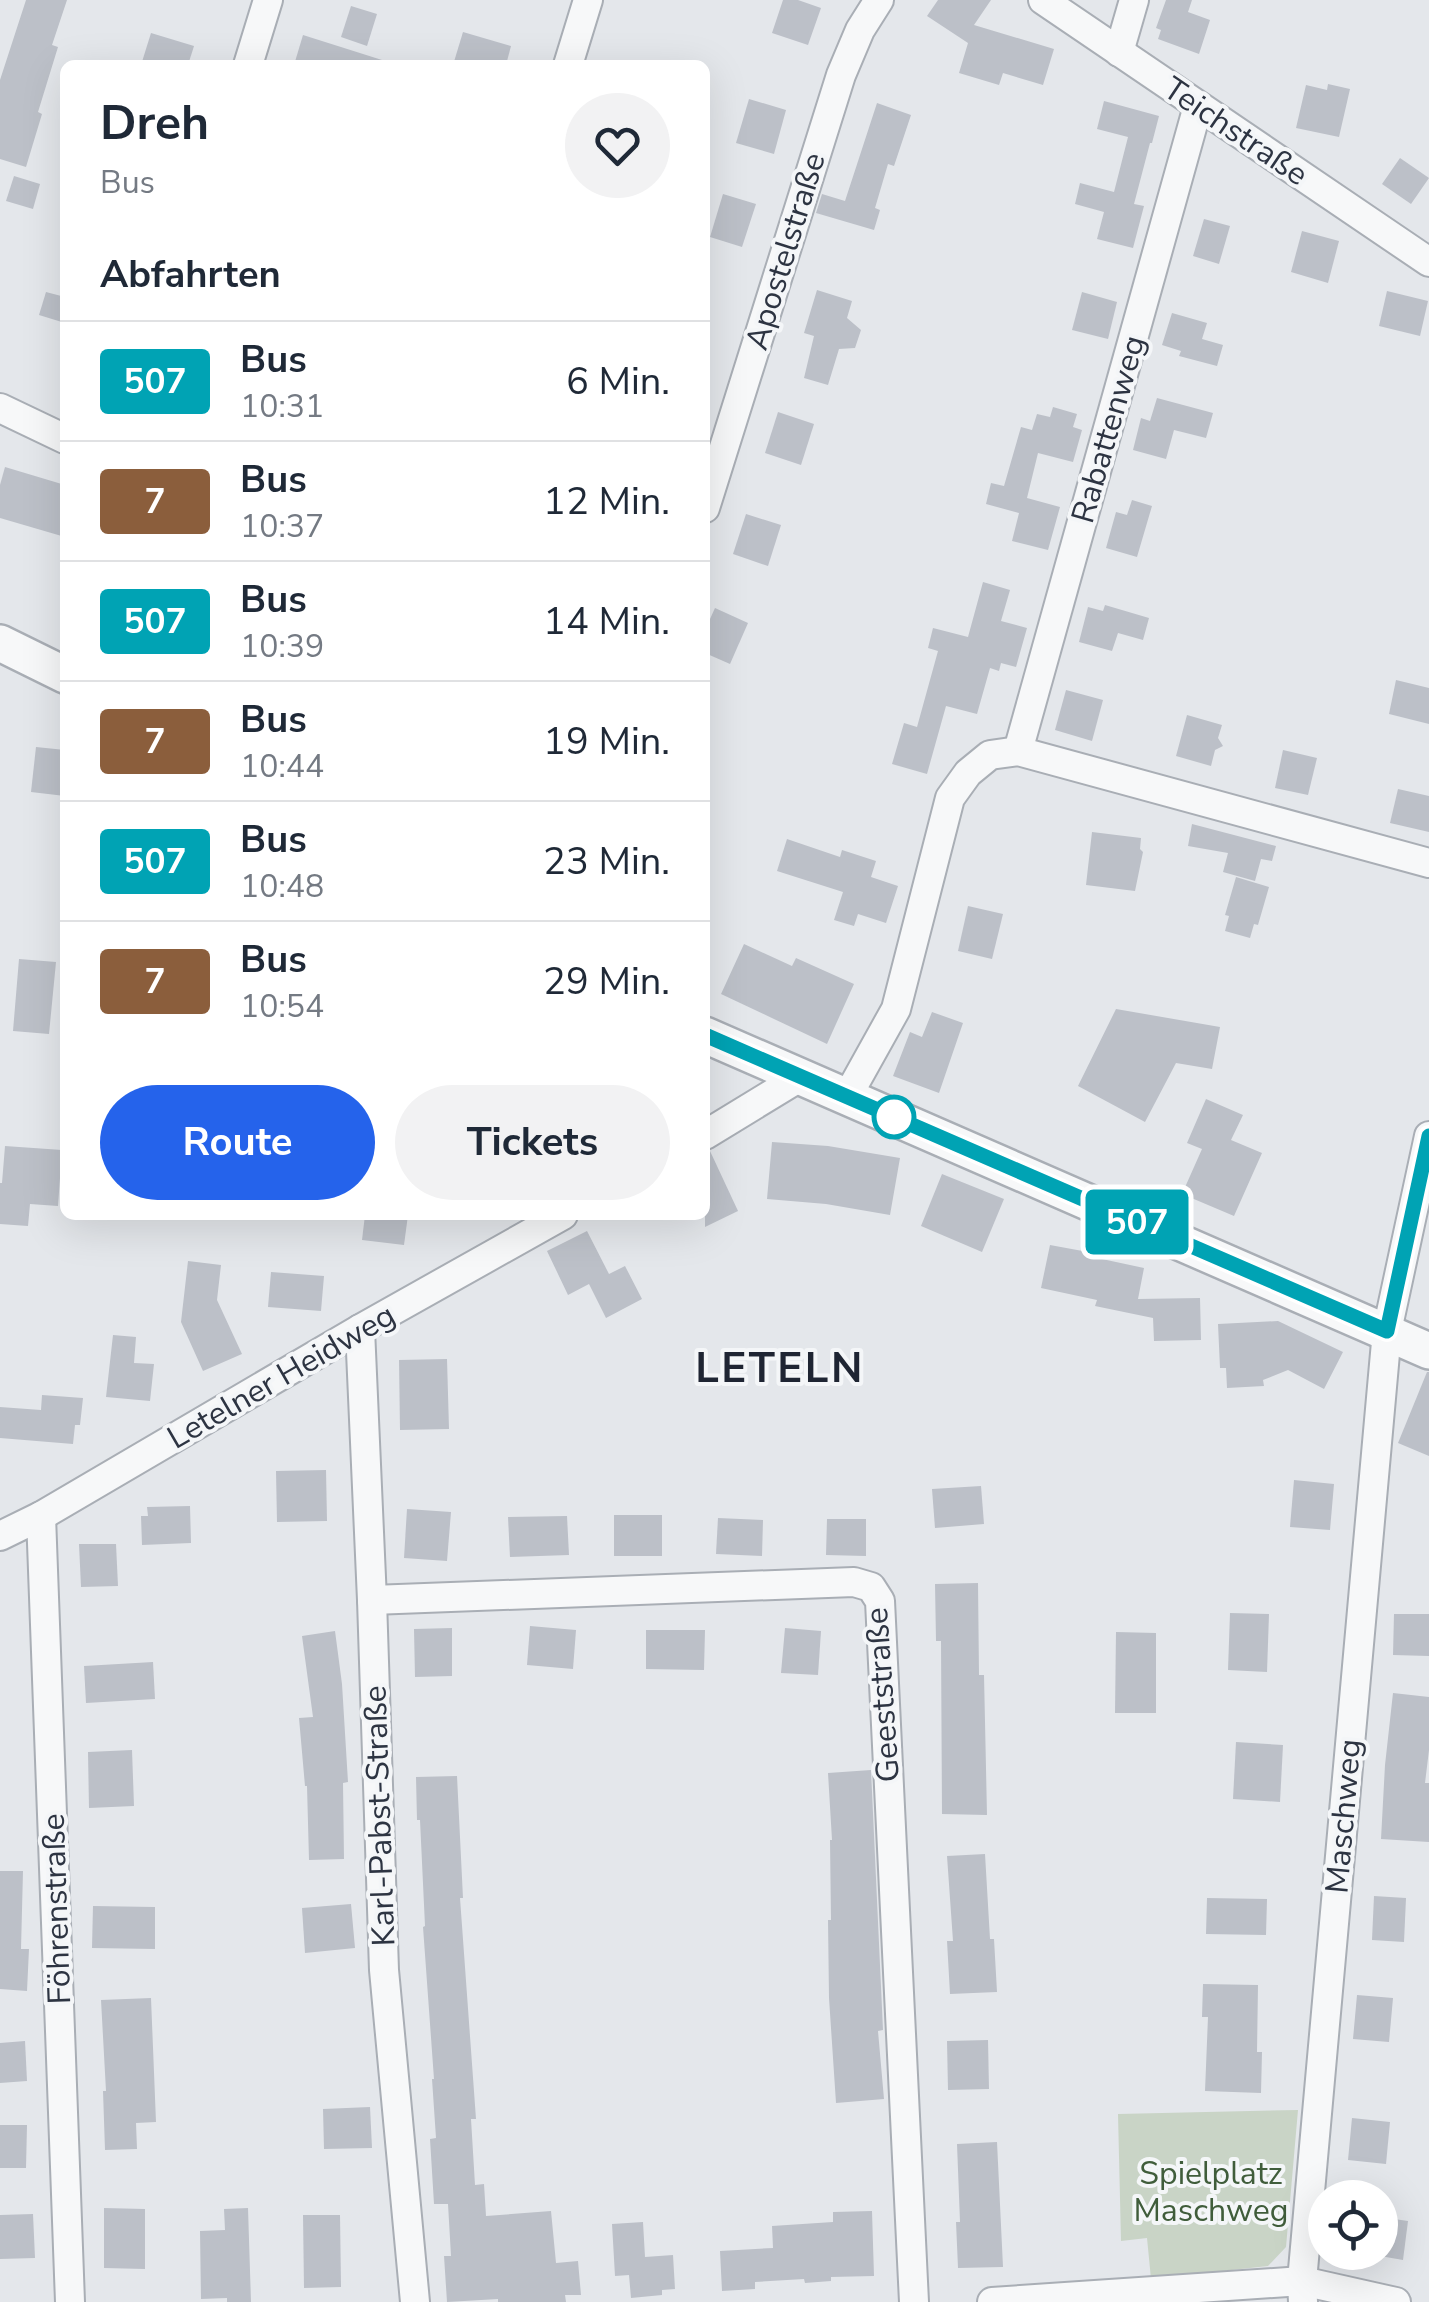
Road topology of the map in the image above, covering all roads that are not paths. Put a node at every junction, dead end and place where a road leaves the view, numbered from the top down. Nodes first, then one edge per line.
1 (268, 0) edge
2 (588, 0) edge
3 (879, 0) edge
4 (1042, 0) edge
5 (1134, 0) edge
6 (1119, 52) junction
7 (250, 60) edge
8 (570, 60) edge
9 (1198, 106) junction
10 (1429, 262) edge
11 (0, 408) edge
12 (60, 436) edge
13 (710, 492) edge
14 (0, 643) edge
15 (60, 673) edge
16 (1018, 751) junction
17 (1429, 863) edge
18 (710, 1037) edge
19 (800, 1077) junction
20 (847, 1098) junction
21 (710, 1132) edge
22 (1429, 1136) edge
23 (554, 1220) edge
24 (360, 1329) junction
25 (1387, 1331) junction
26 (1429, 1350) edge
27 (42, 1516) junction
28 (0, 1536) edge
29 (372, 1600) junction
30 (1302, 2291) edge
31 (70, 2302) edge
32 (415, 2302) edge
33 (914, 2302) edge
34 (992, 2302) edge
35 (1396, 2302) edge

1 - 7 street
2 - 8 street
3 - 13 street, Apostelstraße
4 - 6 street, Teichstraße
5 - 6 street
6 - 9 street, Teichstraße
9 - 10 street, Teichstraße
9 - 16 street, Rabattenweg
11 - 12 street
14 - 15 street
16 - 17 street
16 - 20 street
18 - 19 street
19 - 20 street
19 - 21 street
20 - 25 street
22 - 25 street, Maschweg
23 - 24 street, Letelner Heidweg
24 - 27 street, Letelner Heidweg
24 - 29 street, Karl-Pabst-Straße
25 - 26 street
25 - 30 street, Maschweg
27 - 28 street, Letelner Heidweg
27 - 31 street, Föhrenstraße
29 - 32 street, Karl-Pabst-Straße
29 - 33 street, Geeststraße
30 - 34 street
30 - 35 street

